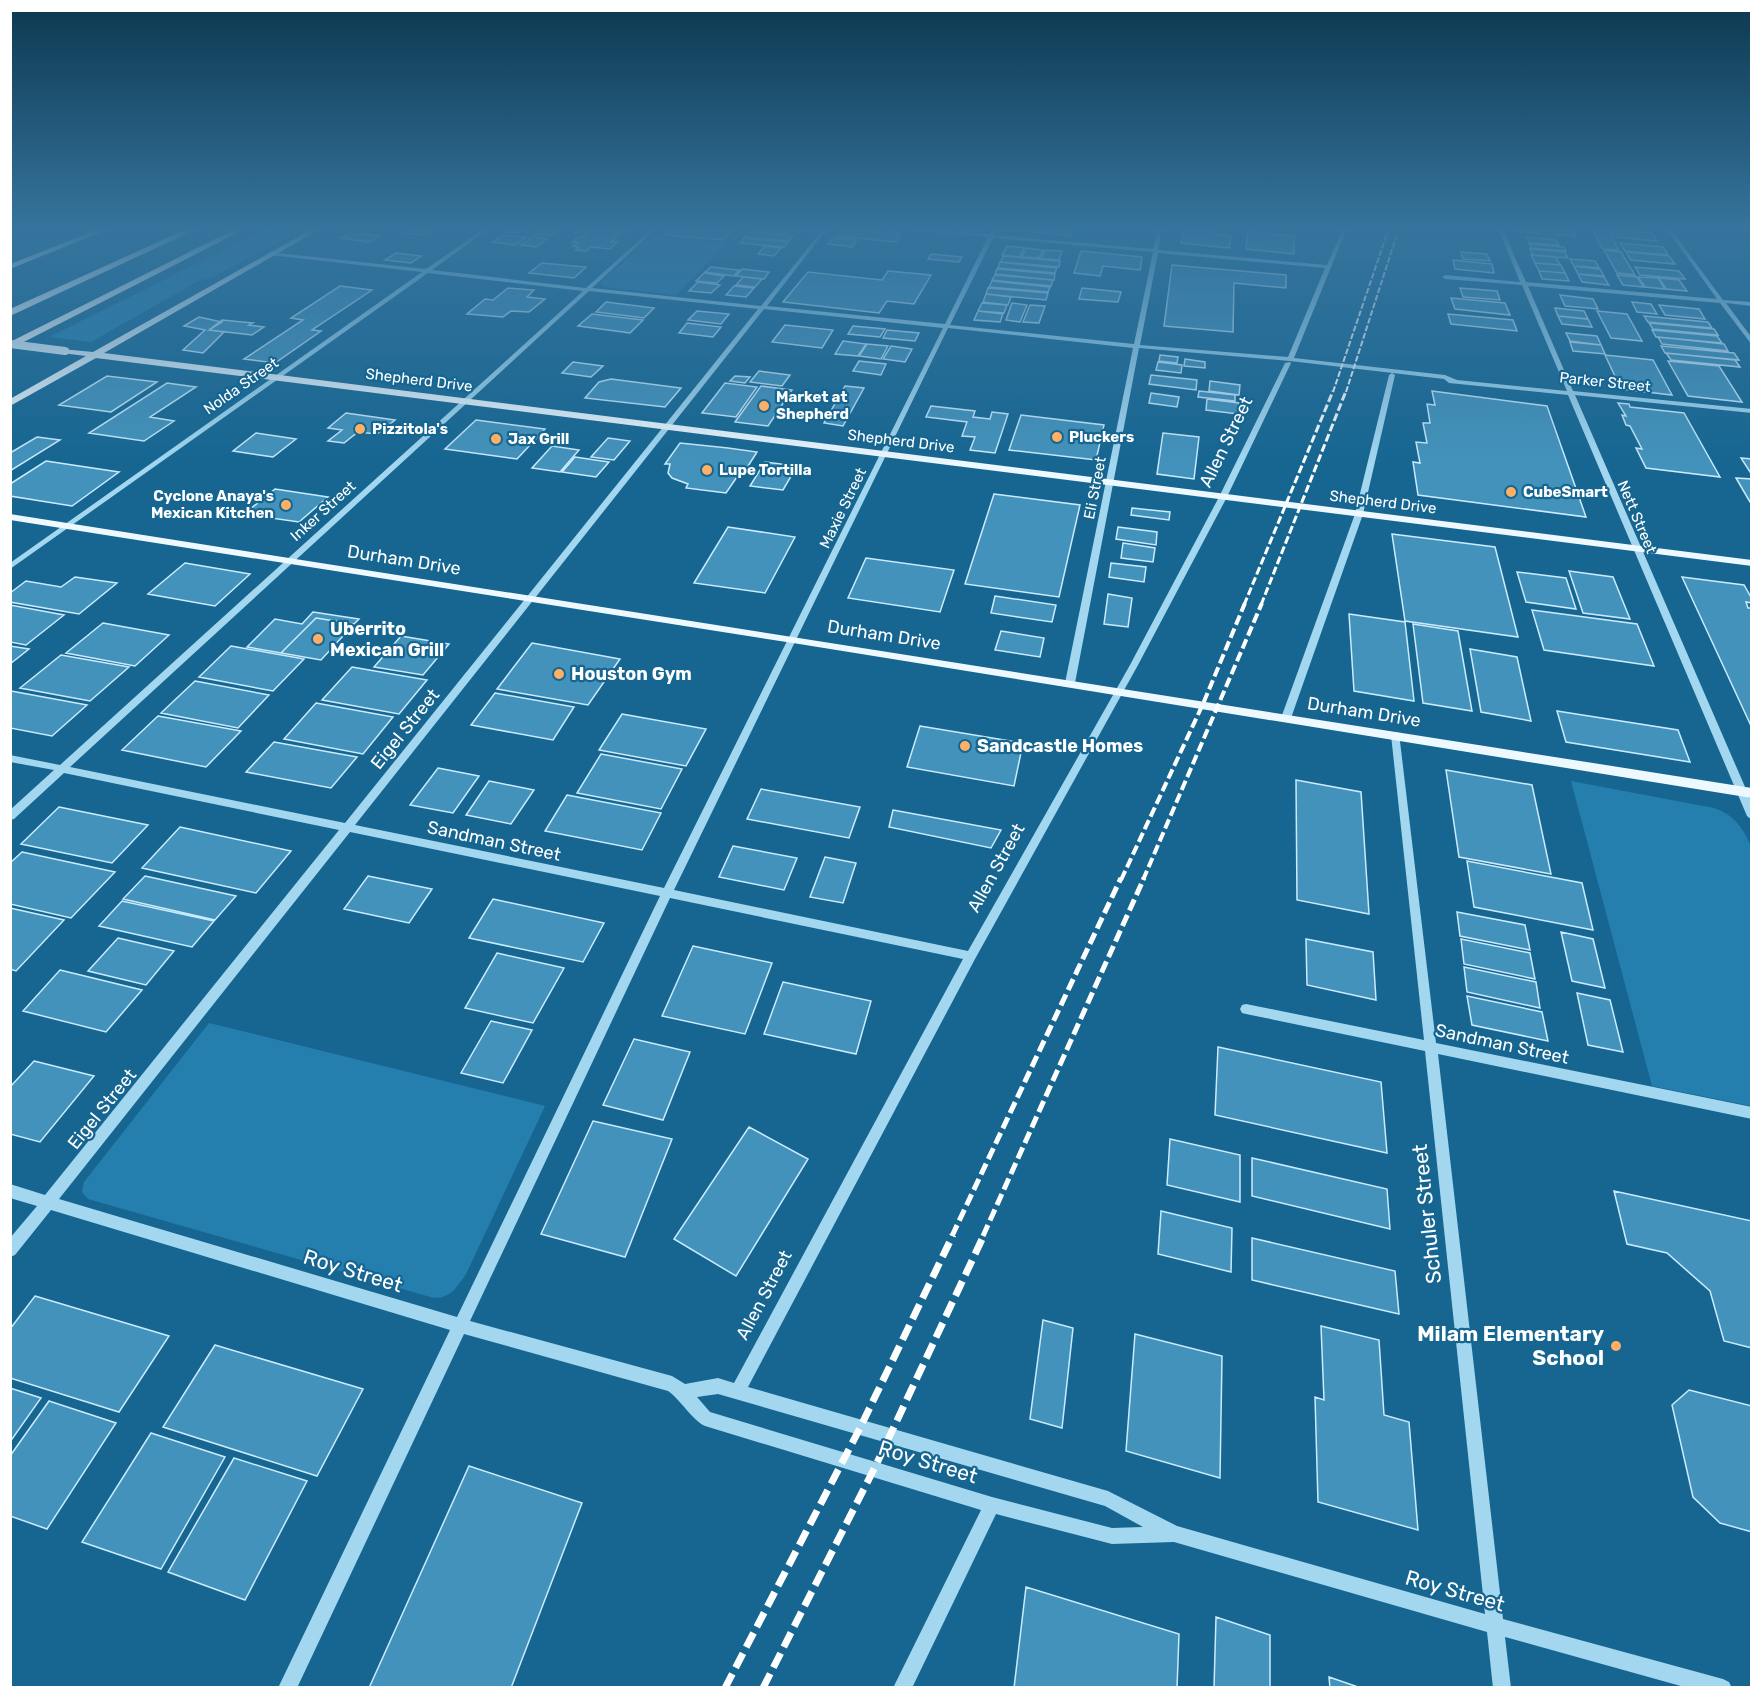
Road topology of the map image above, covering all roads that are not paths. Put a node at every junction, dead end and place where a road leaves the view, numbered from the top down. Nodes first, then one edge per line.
1 (85, 307) edge
2 (176, 307) edge
3 (375, 307) edge
4 (568, 307) edge
5 (762, 307) edge
6 (764, 307) edge
7 (955, 307) edge
8 (1144, 307) edge
9 (1312, 307) edge
10 (1534, 307) edge
11 (1727, 307) edge
12 (945, 326) junction
13 (1752, 343) edge
14 (10, 345) edge
15 (1136, 346) junction
16 (95, 354) junction
17 (1289, 361) junction
18 (1392, 375) junction
19 (276, 377) junction
20 (1455, 381) junction
21 (1569, 392) junction
22 (467, 401) junction
23 (10, 403) edge
24 (1752, 411) edge
25 (667, 427) junction
26 (884, 454) junction
27 (1110, 482) junction
28 (1223, 497) junction
29 (1359, 514) junction
30 (10, 517) edge
31 (67, 526) junction
32 (1636, 548) junction
33 (291, 560) junction
34 (1752, 563) edge
35 (10, 567) edge
36 (531, 598) junction
37 (793, 639) junction
38 (1070, 683) junction
39 (1119, 692) junction
40 (1287, 718) junction
41 (1396, 735) junction
42 (10, 758) edge
43 (62, 770) junction
44 (1746, 792) edge
45 (10, 816) edge
46 (1752, 816) edge
47 (347, 828) junction
48 (666, 895) junction
49 (971, 956) junction
50 (1246, 1009) dead end
51 (1430, 1047) junction
52 (1752, 1113) edge
53 (10, 1191) edge
54 (50, 1202) junction
55 (10, 1250) edge
56 (461, 1326) junction
57 (683, 1392) junction
58 (737, 1392) junction
59 (992, 1505) junction
60 (1174, 1534) junction
61 (1495, 1626) junction
62 (287, 1688) edge
63 (902, 1688) edge
64 (1502, 1688) edge
65 (1724, 1688) edge

1 - 14 highway
2 - 16 main road
3 - 19 street, Nolda Street
4 - 22 street, Inker Street
5 - 25 street, Eigel Street
6 - 12 street, Parker Street
7 - 12 street, Maxie Street
8 - 15 street, Eli Street
9 - 17 street, Allen Street
10 - 21 street, Nett Street
11 - 13 street
12 - 15 street, Parker Street
12 - 26 street, Maxie Street
14 - 16 main road, Shepherd Drive, bridge
15 - 17 street, Parker Street
15 - 27 street, Eli Street
16 - 19 main road, Shepherd Drive
16 - 23 main road
17 - 18 street, Parker Street
17 - 20 street, Parker Street
17 - 28 street, Allen Street
18 - 20 street, Parker Street
18 - 29 street
19 - 22 main road, Shepherd Drive
19 - 31 street, Nolda Street
20 - 21 street, Parker Street
21 - 24 street, Parker Street
21 - 32 street, Nett Street
22 - 25 main road, Shepherd Drive
22 - 33 street, Inker Street
25 - 26 main road, Shepherd Drive
25 - 36 street, Eigel Street
26 - 27 main road, Shepherd Drive
26 - 37 street, Maxie Street
27 - 28 main road, Shepherd Drive
27 - 38 street, Eli Street
28 - 29 main road, Shepherd Drive
28 - 39 street, Allen Street
29 - 32 main road, Shepherd Drive
29 - 40 street
30 - 31 main road, Durham Drive
31 - 33 main road, Durham Drive
31 - 35 street, Nolda Street
32 - 34 main road, Shepherd Drive
32 - 44 street, Nett Street
33 - 36 main road, Durham Drive
33 - 43 street, Inker Street
36 - 37 main road, Durham Drive
36 - 47 street, Eigel Street
37 - 38 main road, Durham Drive
37 - 48 street, Maxie Street
38 - 39 main road, Durham Drive
39 - 40 main road, Durham Drive
39 - 49 street, Allen Street
40 - 41 main road, Durham Drive
41 - 44 main road, Durham Drive
41 - 51 street, Schuler Street
42 - 43 street, Sandman Street
43 - 45 street, Inker Street
43 - 47 street, Sandman Street
44 - 46 street, Nett Street
47 - 48 street, Sandman Street
47 - 54 street, Eigel Street
48 - 49 street, Sandman Street
48 - 56 street, Maxie Street
49 - 58 street, Allen Street
50 - 51 street, Sandman Street
51 - 52 street, Sandman Street
51 - 61 street, Schuler Street
53 - 54 street, Roy Street
54 - 55 street, Eigel Street
54 - 56 street, Roy Street
56 - 57 street, Roy Street
56 - 62 street, Maxie Street
57 - 58 street, Roy Street
57 - 59 street, Roy Street
58 - 60 street, Roy Street
59 - 60 street, Roy Street
59 - 63 street
60 - 61 street, Roy Street
61 - 64 street, Schuler Street
61 - 65 street, Roy Street

